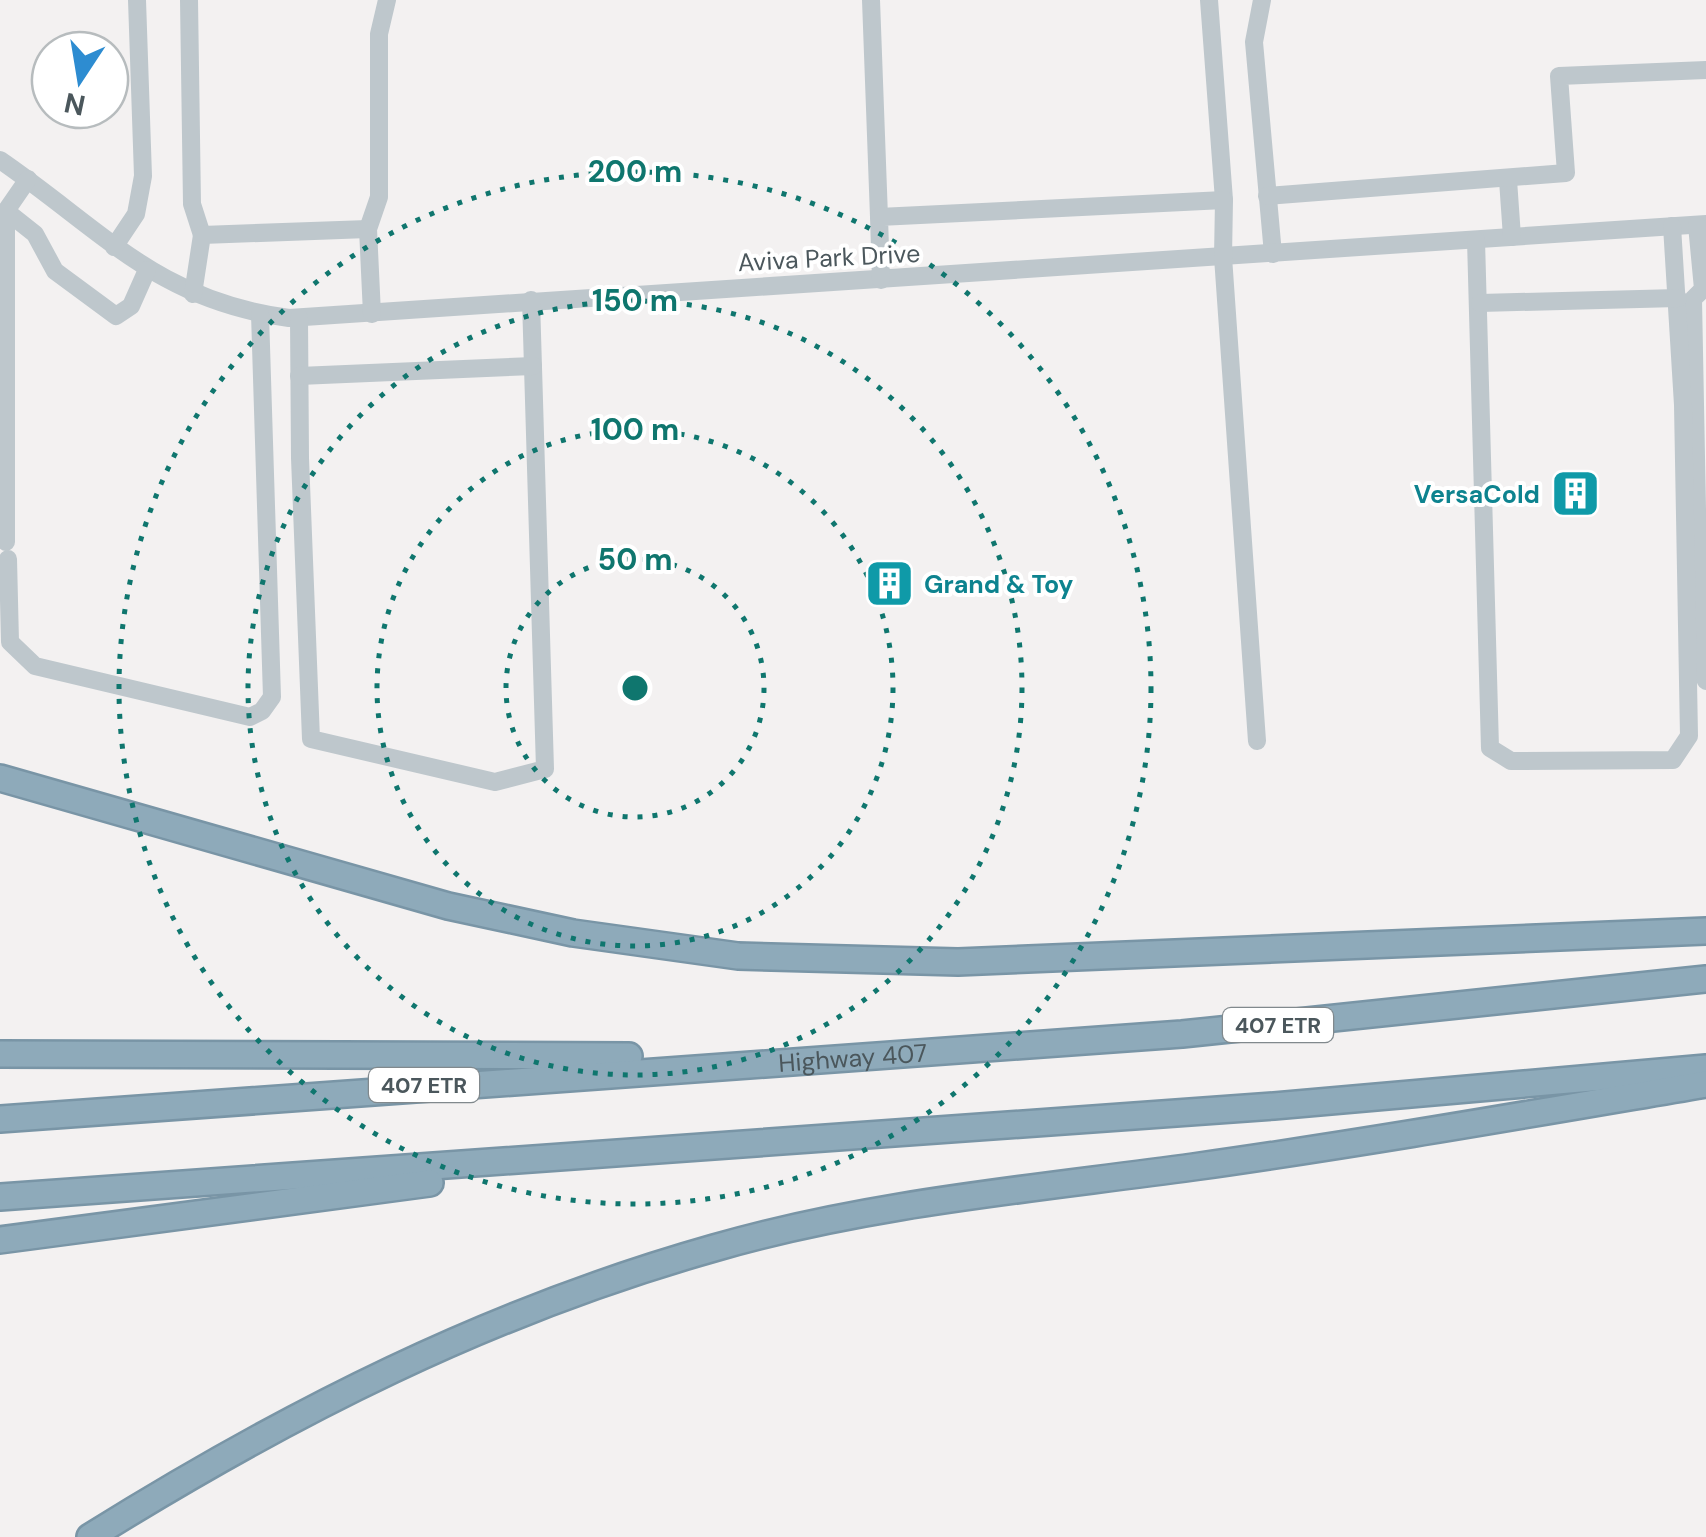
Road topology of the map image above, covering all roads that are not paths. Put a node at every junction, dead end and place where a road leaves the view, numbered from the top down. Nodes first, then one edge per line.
1 (137, 0) edge
2 (189, 0) edge
3 (387, 0) edge
4 (872, 0) edge
5 (1209, 0) edge
6 (1262, 0) edge
7 (1706, 70) edge
8 (0, 160) edge
9 (28, 179) junction
10 (1508, 180) junction
11 (1268, 196) junction
12 (1224, 200) junction
13 (6, 211) junction
14 (879, 218) junction
15 (1702, 224) edge
16 (1672, 226) junction
17 (368, 228) junction
18 (202, 235) junction
19 (1512, 237) junction
20 (1476, 240) junction
21 (114, 247) junction
22 (1273, 254) junction
23 (1223, 257) junction
24 (147, 270) junction
25 (882, 280) junction
26 (1704, 289) edge
27 (194, 294) junction
28 (1678, 298) junction
29 (531, 300) junction
30 (1480, 303) junction
31 (260, 314) junction
32 (372, 314) junction
33 (299, 318) junction
34 (533, 366) junction
35 (299, 376) junction
36 (1706, 681) edge
37 (1257, 740) dead end
38 (0, 778) edge
39 (1706, 930) edge
40 (1706, 979) edge
41 (0, 1054) edge
42 (849, 1057) junction
43 (1706, 1068) edge
44 (1706, 1084) edge
45 (0, 1119) edge
46 (682, 1150) junction
47 (0, 1198) edge
48 (0, 1240) edge
49 (90, 1537) edge

1 - 21 street
2 - 18 street
3 - 17 street
4 - 14 street
5 - 12 street
6 - 11 street
7 - 10 street
8 - 9 street, Aviva Park Drive
9 - 13 street
9 - 21 street, Aviva Park Drive
10 - 11 street
10 - 19 street
11 - 22 street
12 - 14 street
12 - 23 street
13 - 24 street
13 - 31 street
14 - 25 street
15 - 16 street, Aviva Park Drive
15 - 26 street
16 - 19 street, Aviva Park Drive
16 - 28 street
17 - 18 street
17 - 32 street
18 - 27 street
19 - 20 street, Aviva Park Drive
20 - 22 street, Aviva Park Drive
20 - 30 street
21 - 24 street, Aviva Park Drive
22 - 23 street, Aviva Park Drive
23 - 25 street, Aviva Park Drive
23 - 37 street
24 - 27 street, Aviva Park Drive
25 - 29 street, Aviva Park Drive
26 - 36 street
27 - 31 street, Aviva Park Drive
28 - 30 street
28 - 30 street
29 - 32 street, Aviva Park Drive
29 - 34 street
31 - 33 street, Aviva Park Drive
32 - 33 street, Aviva Park Drive
33 - 35 street
34 - 35 street
34 - 35 street
38 - 39 highway
40 - 42 highway, Highway 407 / 407 ETR
41 - 42 highway
42 - 45 highway, Highway 407 / 407 ETR
43 - 46 highway
44 - 49 highway
46 - 47 highway
46 - 48 highway

